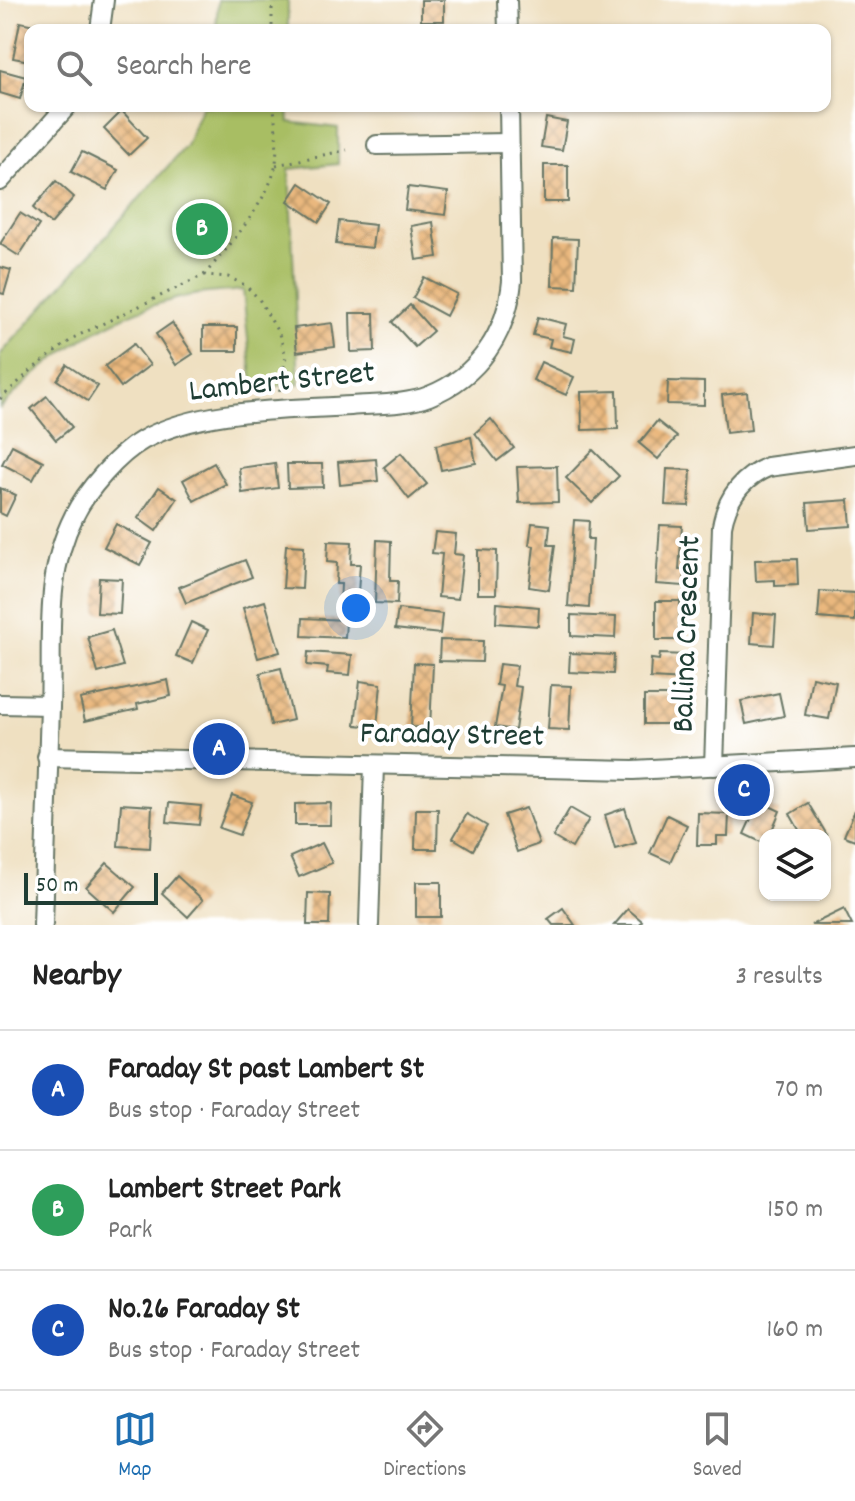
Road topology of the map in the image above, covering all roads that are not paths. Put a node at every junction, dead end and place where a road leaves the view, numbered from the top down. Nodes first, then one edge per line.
1 (104, 0) edge
2 (507, 0) edge
3 (101, 24) edge
4 (508, 24) edge
5 (62, 112) edge
6 (509, 112) edge
7 (509, 143) junction
8 (377, 145) dead end
9 (0, 181) edge
10 (855, 455) edge
11 (0, 704) edge
12 (50, 705) junction
13 (47, 757) junction
14 (855, 758) edge
15 (374, 765) junction
16 (714, 766) junction
17 (43, 925) edge
18 (369, 925) edge

1 - 3 street
2 - 4 street
5 - 9 street
6 - 7 street, Lambert Street
7 - 8 street
7 - 12 street, Lambert Street
10 - 16 street, Ballina Crescent
11 - 12 street
12 - 13 street, Lambert Street
13 - 15 street, Faraday Street
13 - 17 street, Lambert Street
14 - 16 street, Faraday Street
15 - 16 street, Faraday Street
15 - 18 street

